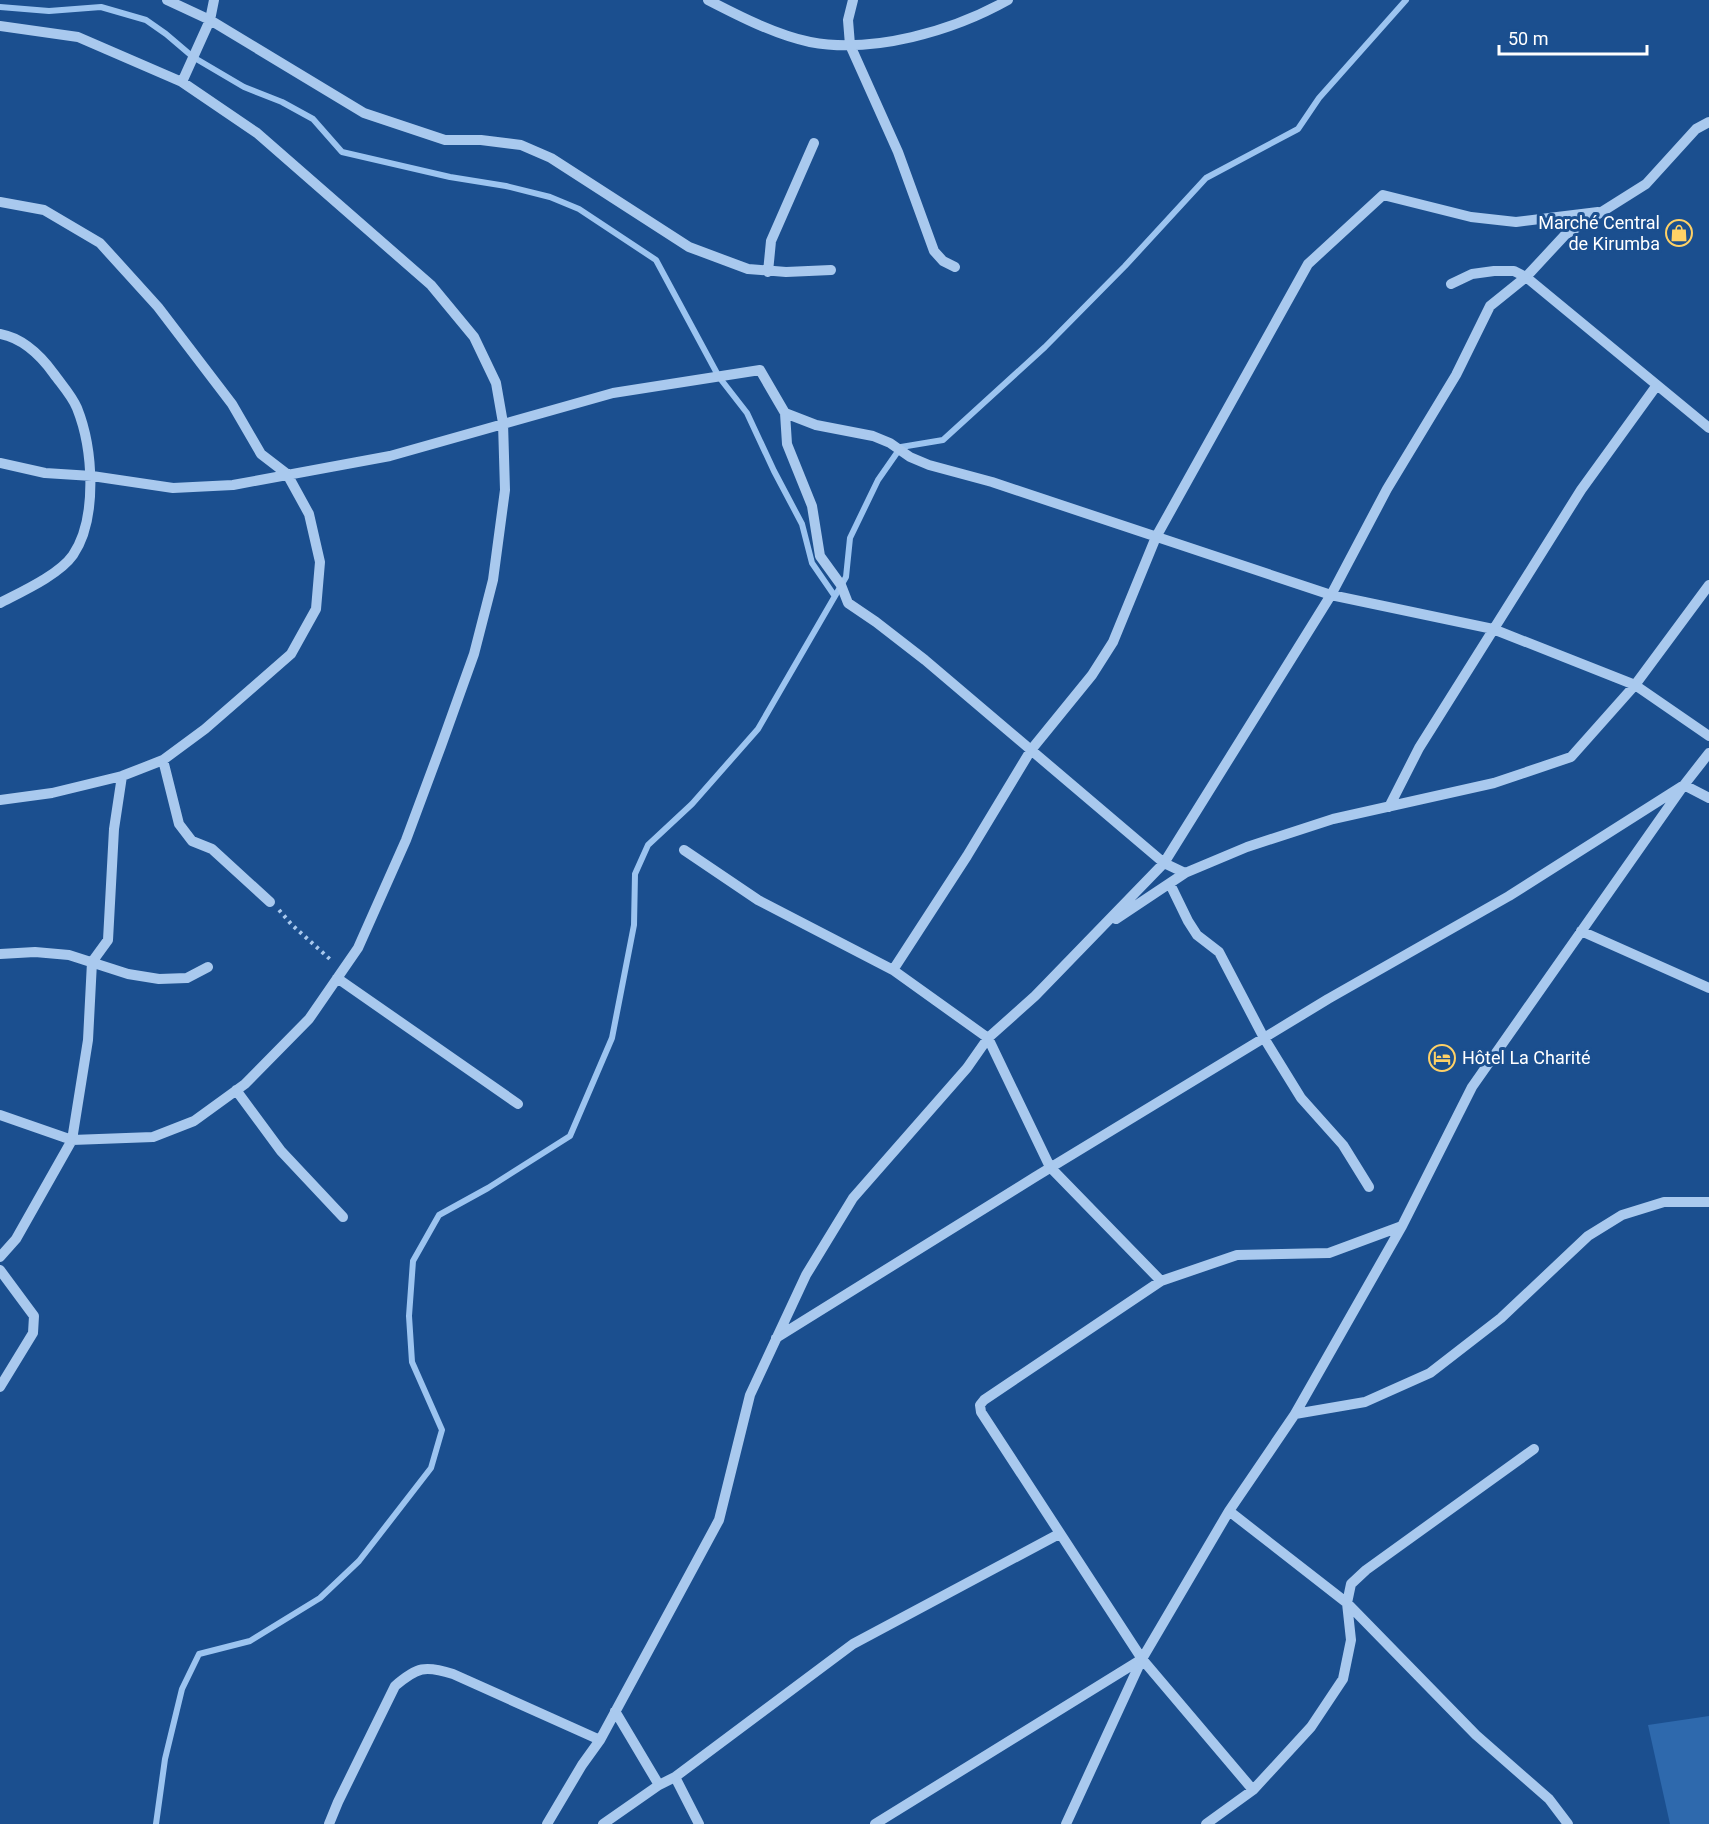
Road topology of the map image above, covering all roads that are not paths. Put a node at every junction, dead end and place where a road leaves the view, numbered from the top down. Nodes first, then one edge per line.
1 (168, 0) edge
2 (214, 0) edge
3 (708, 0) edge
4 (853, 0) edge
5 (1008, 0) edge
6 (210, 20) junction
7 (0, 26) edge
8 (850, 45) junction
9 (182, 82) junction
10 (1709, 122) edge
11 (814, 143) dead end
12 (0, 202) edge
13 (1602, 211) junction
14 (955, 267) dead end
15 (831, 270) dead end
16 (768, 272) junction
17 (1526, 278) junction
18 (1451, 284) dead end
19 (0, 334) edge
20 (1657, 385) junction
21 (785, 413) junction
22 (504, 423) junction
23 (1709, 429) edge
24 (0, 463) edge
25 (287, 474) junction
26 (92, 476) junction
27 (1156, 537) junction
28 (1709, 585) edge
29 (1331, 595) junction
30 (0, 603) edge
31 (1493, 629) junction
32 (1635, 685) junction
33 (1709, 736) edge
34 (1031, 750) junction
35 (1709, 753) edge
36 (163, 760) junction
37 (122, 776) junction
38 (1684, 785) junction
39 (1709, 798) edge
40 (0, 800) edge
41 (1389, 807) junction
42 (684, 850) dead end
43 (1164, 863) junction
44 (1185, 873) junction
45 (1170, 884) junction
46 (270, 902) road end
47 (1098, 931) junction
48 (1581, 932) junction
49 (0, 954) edge
50 (92, 962) junction
51 (208, 967) dead end
52 (893, 970) junction
53 (340, 974) junction
54 (1709, 988) edge
55 (988, 1038) junction
56 (1264, 1038) junction
57 (236, 1090) junction
58 (518, 1104) dead end
59 (0, 1115) edge
60 (72, 1140) junction
61 (1050, 1167) junction
62 (1369, 1187) dead end
63 (1709, 1200) edge
64 (343, 1217) dead end
65 (1402, 1226) junction
66 (0, 1257) edge
67 (0, 1270) edge
68 (1161, 1281) junction
69 (775, 1338) junction
70 (0, 1388) edge
71 (1295, 1414) junction
72 (1534, 1449) dead end
73 (1229, 1511) junction
74 (1059, 1534) junction
75 (1347, 1603) junction
76 (1142, 1659) junction
77 (615, 1711) junction
78 (600, 1740) junction
79 (675, 1777) junction
80 (659, 1785) junction
81 (1253, 1790) junction
82 (329, 1824) edge
83 (546, 1824) edge
84 (603, 1824) edge
85 (699, 1824) edge
86 (875, 1824) edge
87 (1066, 1824) edge
88 (1206, 1824) edge
89 (1568, 1824) edge

1 - 6 street
2 - 6 street
3 - 8 street
4 - 8 street
5 - 8 street
6 - 9 street
6 - 16 street
7 - 9 street
8 - 14 street
9 - 22 street
10 - 13 street
11 - 16 street
12 - 25 street
13 - 17 street
13 - 27 street
15 - 16 street
17 - 18 street
17 - 20 street
17 - 29 street
19 - 26 street
20 - 23 street
20 - 31 street
21 - 22 street
21 - 27 street
21 - 34 street
22 - 25 street
22 - 53 street
24 - 26 street
25 - 26 street
25 - 36 street
26 - 30 street
27 - 29 street
27 - 34 street
28 - 32 street
29 - 31 street
29 - 43 street
31 - 32 street
31 - 41 street
32 - 33 street
32 - 41 street
34 - 43 street
34 - 52 street
35 - 38 street
36 - 37 street
36 - 46 street
37 - 40 street
37 - 50 street
38 - 39 street
38 - 48 street
38 - 56 street
41 - 44 street
42 - 52 street
43 - 44 street
43 - 47 street
44 - 45 street
45 - 47 street
45 - 56 street
47 - 55 street
48 - 54 street
48 - 65 street
49 - 50 street
50 - 51 street
50 - 60 street
52 - 55 street
53 - 57 street
53 - 58 street
55 - 61 street
55 - 69 street
56 - 61 street
56 - 62 street
57 - 60 street
57 - 64 street
59 - 60 street
60 - 66 street
61 - 68 street
61 - 69 street
63 - 71 street
65 - 68 street
65 - 71 street
67 - 70 street
68 - 74 street
69 - 77 street
71 - 73 street
72 - 75 street
73 - 75 street
73 - 76 street
74 - 76 street
74 - 79 street
75 - 81 street
75 - 89 street
76 - 81 street
76 - 86 street
76 - 87 street
77 - 78 street
77 - 80 street
78 - 82 street
78 - 83 street
79 - 80 street
79 - 85 street
80 - 84 street
81 - 88 street

